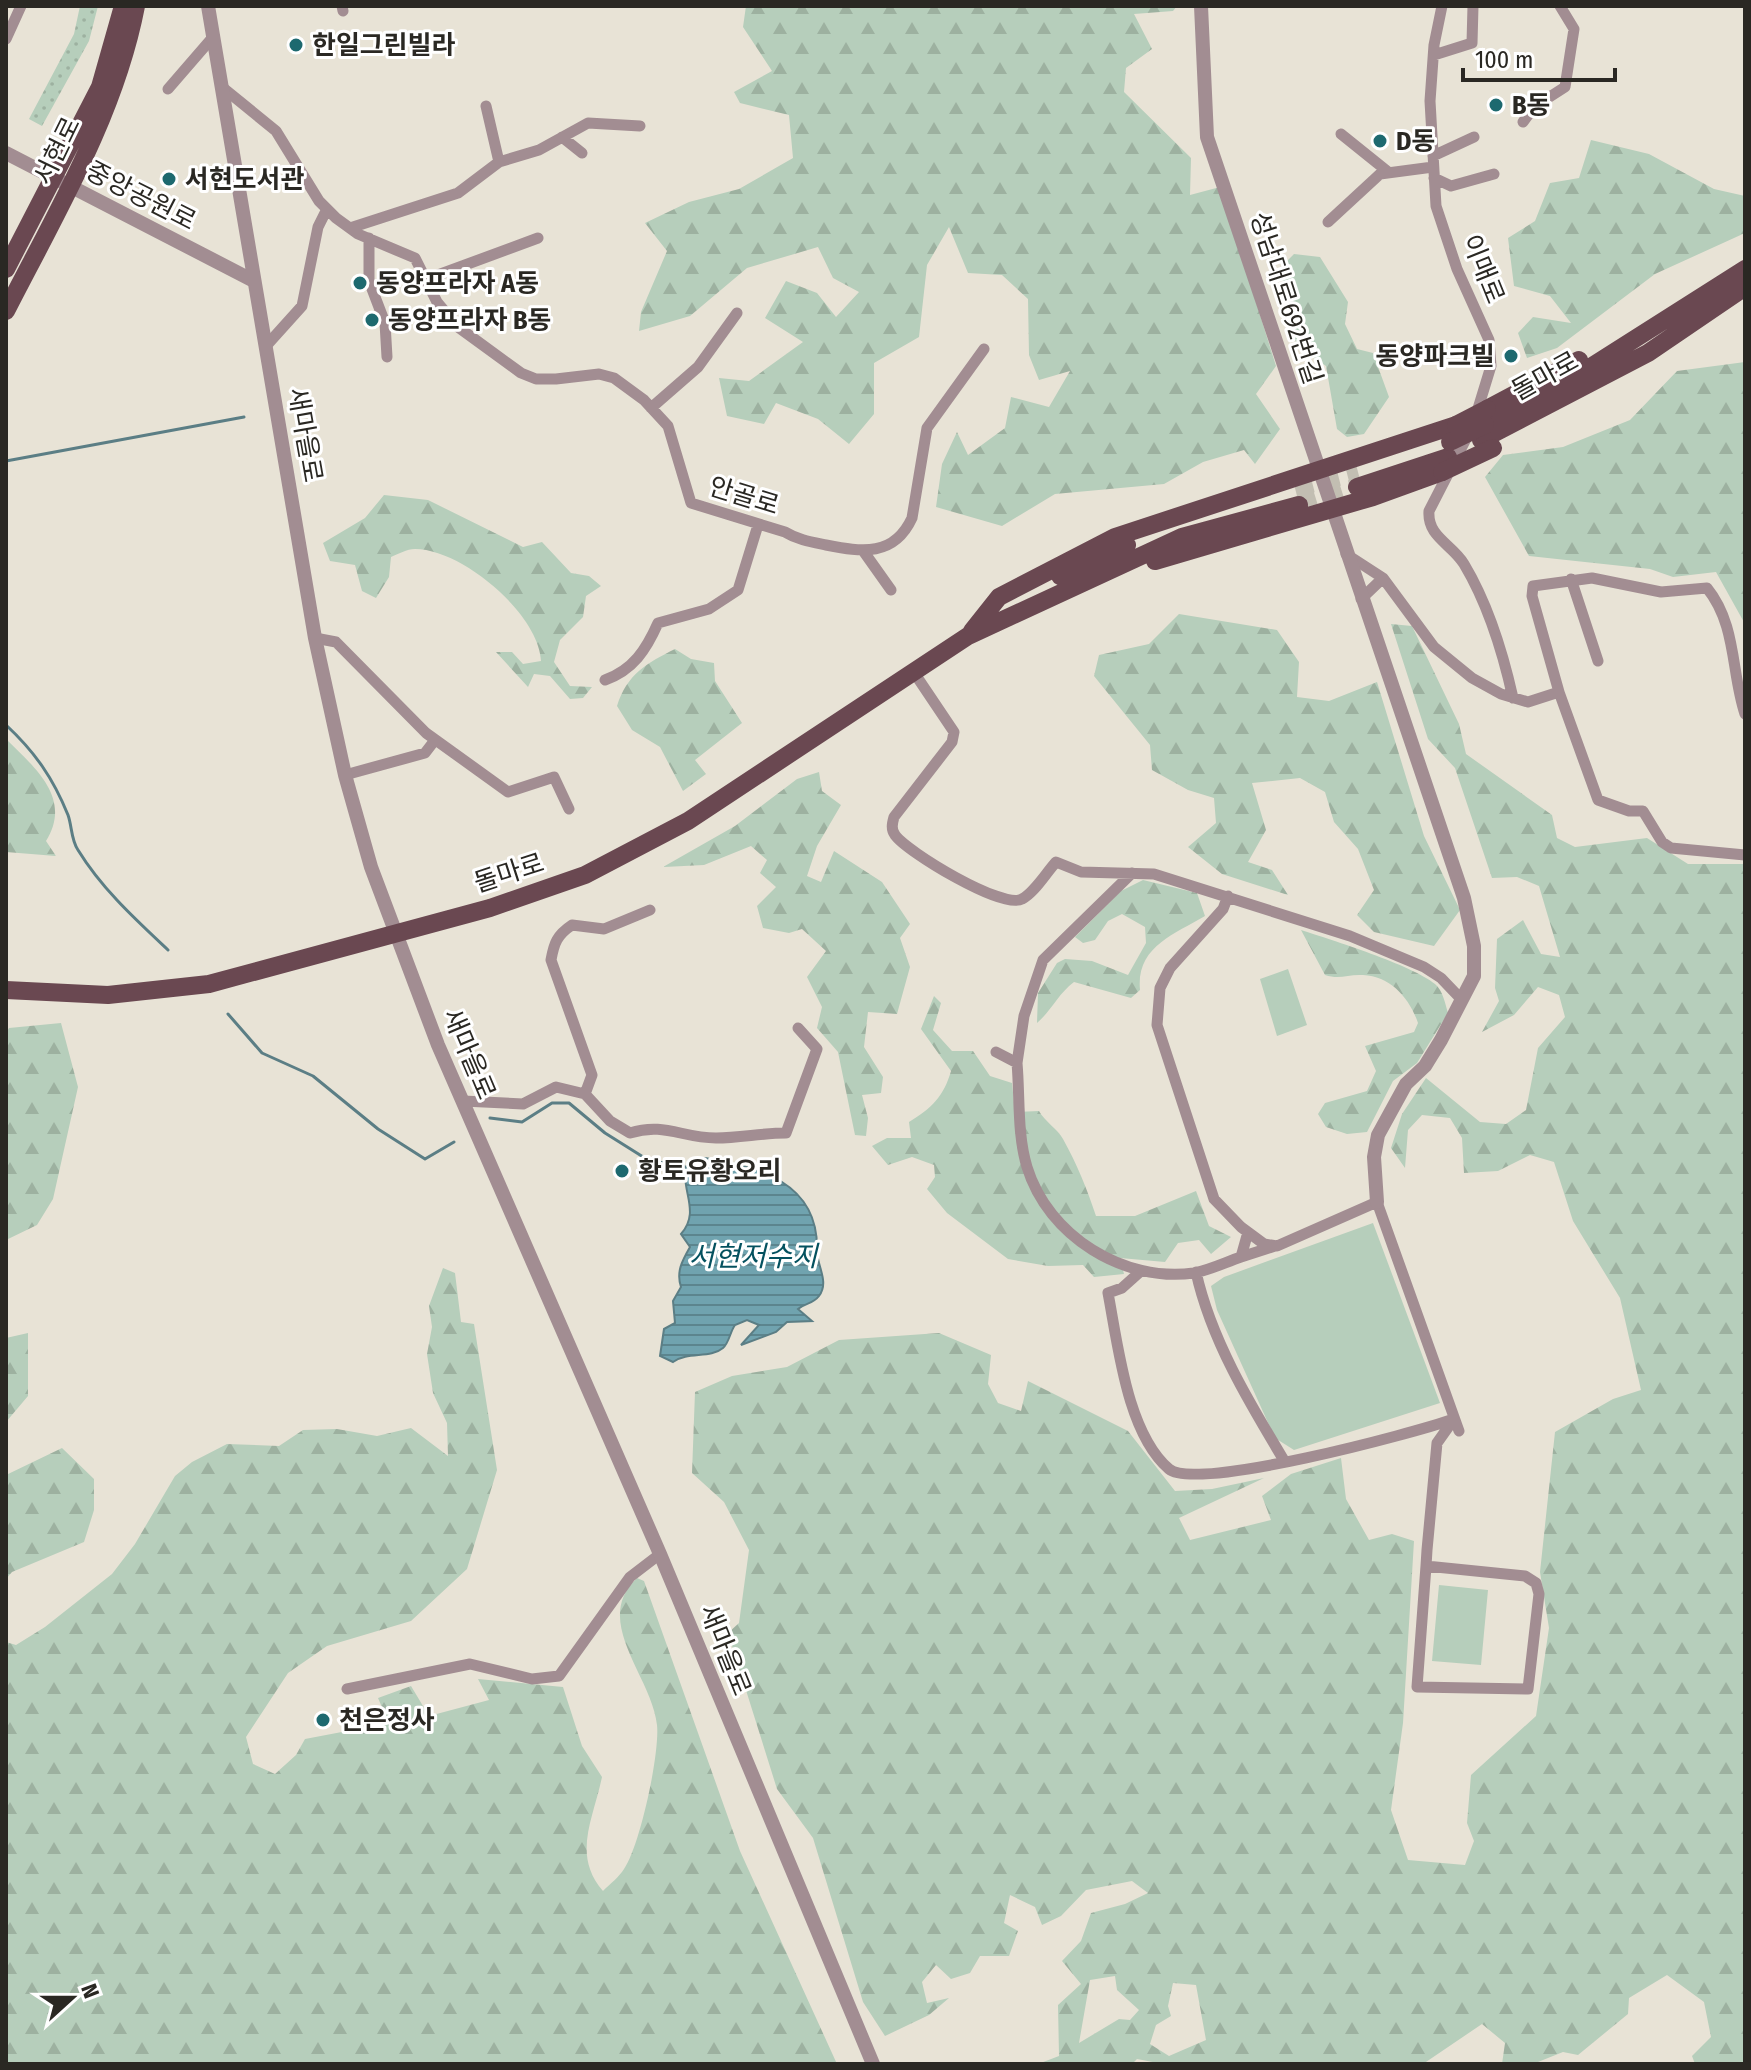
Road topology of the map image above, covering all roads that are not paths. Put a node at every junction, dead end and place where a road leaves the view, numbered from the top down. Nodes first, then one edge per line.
1 (123, 6) edge
2 (136, 6) edge
3 (208, 6) edge
4 (1201, 6) edge
5 (1442, 6) edge
6 (1473, 6) edge
7 (1560, 6) edge
8 (14, 12) edge
9 (213, 37) junction
10 (6, 39) edge
11 (1434, 55) junction
12 (222, 87) junction
13 (168, 89) dead end
14 (486, 106) dead end
15 (1523, 122) dead end
16 (640, 126) dead end
17 (1341, 134) dead end
18 (562, 137) junction
19 (1474, 137) dead end
20 (6, 153) edge
21 (582, 153) dead end
22 (499, 162) junction
23 (1434, 167) junction
24 (1387, 171) junction
25 (1494, 174) dead end
26 (61, 182) junction
27 (327, 209) junction
28 (1328, 222) dead end
29 (350, 228) junction
30 (369, 238) junction
31 (538, 238) dead end
32 (6, 269) edge
33 (1745, 269) edge
34 (427, 279) junction
35 (254, 281) junction
36 (1745, 287) edge
37 (6, 311) edge
38 (737, 313) dead end
39 (266, 346) junction
40 (984, 349) dead end
41 (387, 357) dead end
42 (651, 408) junction
43 (1486, 431) junction
44 (1449, 449) junction
45 (1318, 472) junction
46 (1358, 479) tunnel mouth
47 (1297, 496) tunnel mouth
48 (1331, 509) junction
49 (758, 525) junction
50 (864, 552) junction
51 (1346, 553) junction
52 (1383, 578) junction
53 (1571, 579) junction
54 (891, 590) dead end
55 (1361, 599) junction
56 (968, 636) junction
57 (315, 638) junction
58 (1598, 661) dead end
59 (913, 671) junction
60 (605, 680) dead end
61 (1559, 692) junction
62 (1513, 698) junction
63 (1745, 714) edge
64 (435, 740) junction
65 (345, 775) junction
66 (569, 809) dead end
67 (1745, 855) edge
68 (1133, 873) junction
69 (1228, 896) junction
70 (650, 910) dead end
71 (394, 934) junction
72 (6, 990) edge
73 (1462, 1000) junction
74 (798, 1028) dead end
75 (996, 1052) dead end
76 (1017, 1063) junction
77 (585, 1094) junction
78 (463, 1101) junction
79 (1377, 1202) junction
80 (1248, 1232) junction
81 (1277, 1246) junction
82 (1241, 1257) junction
83 (1141, 1271) junction
84 (1196, 1272) junction
85 (1454, 1419) junction
86 (1459, 1431) dead end
87 (1285, 1462) junction
88 (660, 1554) junction
89 (1426, 1566) junction
90 (347, 1689) dead end
91 (873, 2064) edge

1 - 26 main road, 서현로
2 - 26 main road, 서현로
3 - 9 street, 새마을로
4 - 45 street, 성남대로692번길
5 - 11 street, 이매로
6 - 11 street
7 - 15 street
8 - 10 street
9 - 12 street, 새마을로
9 - 13 street
11 - 23 street, 이매로
12 - 27 street, 안골로
12 - 35 street, 새마을로
14 - 22 street
16 - 18 street
17 - 24 street
18 - 21 street
18 - 22 street
19 - 23 street
20 - 26 street, 중앙공원로
22 - 29 street
23 - 24 street
23 - 25 street
23 - 62 street, 이매로
24 - 28 street
26 - 32 main road, 서현로
26 - 35 street, 중앙공원로
26 - 37 main road, 서현로
27 - 29 street, 안골로
27 - 39 street
29 - 30 street, 안골로
30 - 34 street, 안골로
30 - 41 street
31 - 34 street
33 - 43 main road
34 - 42 street, 안골로
35 - 39 street, 새마을로
36 - 43 main road, 돌마로
38 - 42 street
39 - 57 street, 새마을로
40 - 50 street
42 - 49 street, 안골로
43 - 44 main road, 돌마로
43 - 44 main road, bridge
44 - 45 main road
44 - 46 main road, 돌마로
44 - 48 main road
45 - 48 street, 성남대로692번길
45 - 56 main road
47 - 56 main road, 돌마로
48 - 51 street, 성남대로692번길
48 - 56 main road
49 - 50 street, 안골로
49 - 60 street
50 - 54 street
51 - 52 street
51 - 55 street, 성남대로692번길
52 - 55 street
52 - 62 street
53 - 58 street
53 - 61 street
53 - 63 street
55 - 73 street, 성남대로692번길
56 - 59 main road, 돌마로
57 - 64 street
57 - 65 street, 새마을로
59 - 68 street
59 - 71 main road, 돌마로
61 - 62 street
61 - 67 street
64 - 65 street
64 - 66 street
65 - 71 street, 새마을로
68 - 69 street
68 - 76 street
69 - 73 street
69 - 80 street
70 - 77 street
71 - 72 main road, 돌마로
71 - 78 street, 새마을로
73 - 79 street, 성남대로692번길
74 - 77 street
75 - 76 street
76 - 83 street
77 - 78 street
78 - 88 street, 새마을로
79 - 81 street
79 - 85 street
80 - 81 street
80 - 82 street
81 - 82 street
82 - 84 street
83 - 84 street
83 - 87 street
84 - 87 street
85 - 86 street
85 - 87 street
85 - 89 street
88 - 90 street
88 - 91 street, 새마을로
89 - 89 street

